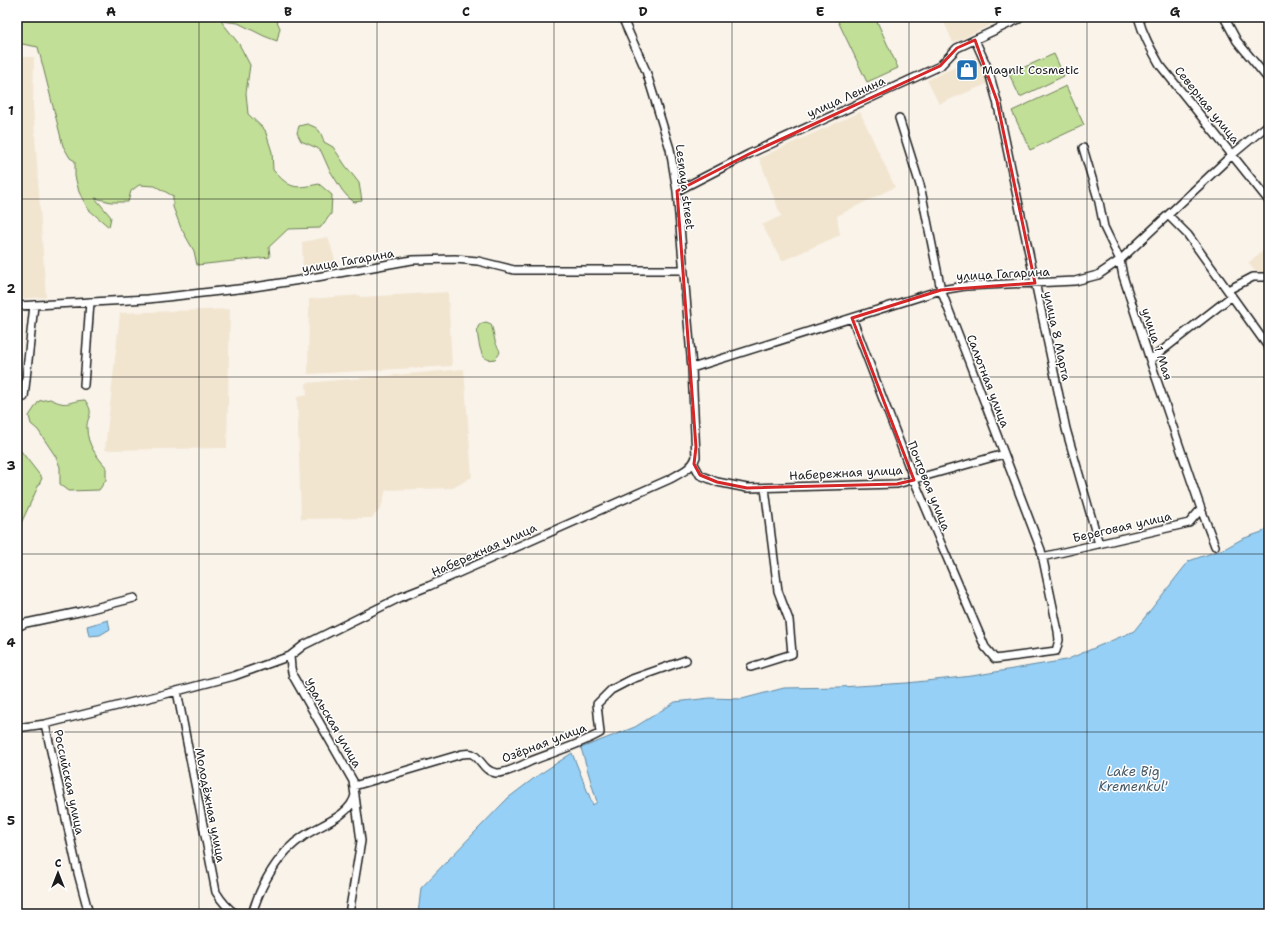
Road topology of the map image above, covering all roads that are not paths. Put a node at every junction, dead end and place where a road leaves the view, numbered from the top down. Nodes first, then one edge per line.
1 (622, 17) edge
2 (1020, 17) edge
3 (1138, 17) edge
4 (1224, 17) edge
5 (975, 40) junction
6 (1269, 80) edge
7 (898, 118) dead end
8 (1269, 124) edge
9 (1083, 148) dead end
10 (1233, 154) junction
11 (677, 191) junction
12 (1269, 200) edge
13 (1168, 215) junction
14 (1120, 260) junction
15 (1110, 267) junction
16 (683, 270) junction
17 (1123, 276) junction
18 (1269, 277) edge
19 (1035, 283) junction
20 (941, 290) junction
21 (1230, 293) junction
22 (90, 302) junction
23 (34, 305) junction
24 (17, 306) edge
25 (852, 318) junction
26 (1269, 348) edge
27 (1150, 360) junction
28 (692, 368) junction
29 (84, 385) dead end
30 (24, 396) dead end
31 (1004, 454) junction
32 (694, 464) junction
33 (914, 480) junction
34 (765, 488) junction
35 (1201, 509) junction
36 (1098, 544) junction
37 (1215, 546) dead end
38 (1042, 557) junction
39 (134, 598) dead end
40 (17, 627) edge
41 (1056, 651) joint
42 (290, 659) junction
43 (686, 660) dead end
44 (751, 667) dead end
45 (177, 691) junction
46 (45, 724) junction
47 (17, 728) edge
48 (355, 789) junction
49 (89, 914) edge
50 (236, 914) edge
51 (252, 914) edge
52 (349, 914) edge

1 - 11 street, Lesnaya street
2 - 5 street, улица Ленина
3 - 10 street, Северная улица
4 - 6 street
5 - 11 street, улица Ленина
5 - 19 street, улица 8 Марта
7 - 20 street, Салютная улица
8 - 10 street, улица Гагарина
9 - 14 street, улица 1 Мая
10 - 12 street, Северная улица
10 - 13 street, улица Гагарина
11 - 16 street, Lesnaya street
13 - 14 street, улица Гагарина
13 - 21 street
14 - 15 street, улица Гагарина
14 - 17 street, улица 1 Мая
15 - 17 street
15 - 19 street, улица Гагарина
16 - 22 street, улица Гагарина
16 - 28 street, Lesnaya street
17 - 27 street, улица 1 Мая
18 - 21 street
19 - 20 street, улица Гагарина
19 - 36 street, улица 8 Марта
20 - 25 street, улица Гагарина
20 - 31 street, Салютная улица
21 - 26 street
21 - 27 street
22 - 23 street, улица Гагарина
22 - 29 street
23 - 24 street, улица Гагарина
23 - 30 street
25 - 28 street, улица Гагарина
25 - 33 street, Почтовая улица
27 - 35 street, улица 1 Мая
28 - 32 street
31 - 33 street, Набережная улица
31 - 38 street, Салютная улица
32 - 34 street, Набережная улица
32 - 42 street, Набережная улица
33 - 34 street, Набережная улица
33 - 41 street, Почтовая улица
34 - 44 street
35 - 36 street, Береговая улица
35 - 37 street, улица 1 Мая
36 - 38 street, Береговая улица
38 - 41 street, Салютная улица
39 - 40 street
42 - 45 street, Набережная улица
42 - 48 street, Уральская улица
43 - 48 street, Озёрная улица
45 - 46 street, Набережная улица
45 - 50 street, Молодёжная улица
46 - 47 street, Набережная улица
46 - 49 street, Российская улица
48 - 51 street
48 - 52 street, Уральская улица

